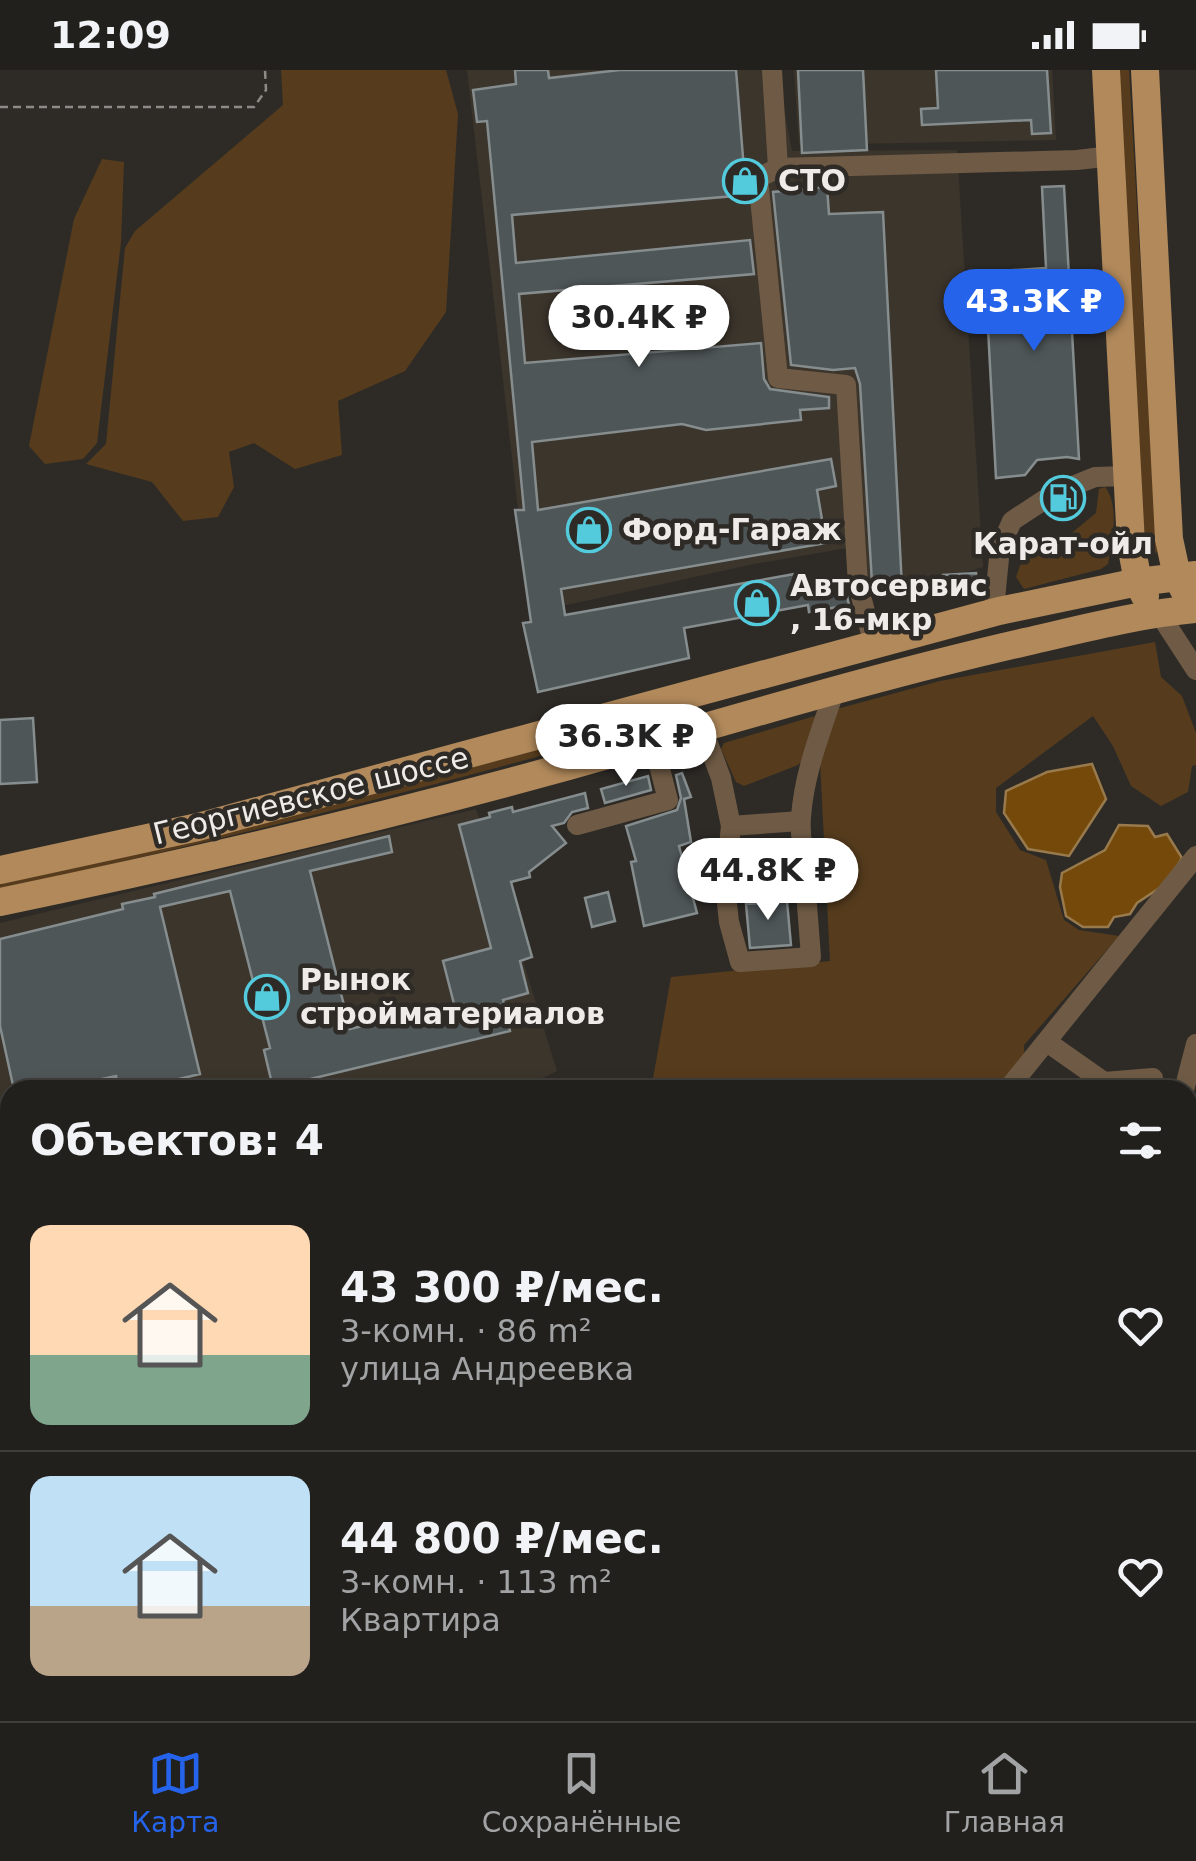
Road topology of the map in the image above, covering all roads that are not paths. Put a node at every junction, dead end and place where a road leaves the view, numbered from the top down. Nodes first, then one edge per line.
1 (772, 70) edge
2 (1106, 70) edge
3 (1145, 70) edge
4 (1112, 156) junction
5 (778, 168) junction
6 (1128, 476) junction
7 (1186, 576) edge
8 (1138, 582) junction
9 (1195, 611) edge
10 (999, 612) junction
11 (1159, 613) junction
12 (874, 645) junction
13 (1196, 670) edge
14 (836, 690) junction
15 (634, 712) junction
16 (702, 727) junction
17 (649, 743) junction
18 (800, 821) junction
19 (577, 825) dead end
20 (731, 826) junction
21 (1196, 856) edge
22 (0, 870) edge
23 (805, 879) junction
24 (726, 885) junction
25 (0, 902) edge
26 (1047, 1042) junction
27 (1196, 1044) edge
28 (1154, 1078) dead end
29 (1015, 1080) edge
30 (1096, 1080) edge
31 (1142, 1080) edge
32 (1187, 1080) edge

1 - 5 street
2 - 4 main road
3 - 7 main road
4 - 5 street
4 - 6 main road
5 - 12 street
6 - 8 main road
6 - 10 street
7 - 8 main road, Георгиевское шоссе
7 - 9 main road
8 - 10 main road, Георгиевское шоссе
8 - 11 main road
9 - 11 main road, Георгиевское шоссе
10 - 12 main road, Георгиевское шоссе
11 - 13 street
11 - 14 main road, Георгиевское шоссе
12 - 15 main road, Георгиевское шоссе
14 - 16 main road, Георгиевское шоссе
14 - 18 street
15 - 17 street
15 - 22 main road, Георгиевское шоссе
16 - 17 main road, Георгиевское шоссе
16 - 20 street
17 - 19 street
17 - 25 main road, Георгиевское шоссе
18 - 20 street
18 - 23 street
20 - 24 street
21 - 26 street
23 - 24 street
23 - 24 street
26 - 29 street
26 - 30 street
27 - 32 street
28 - 31 street

